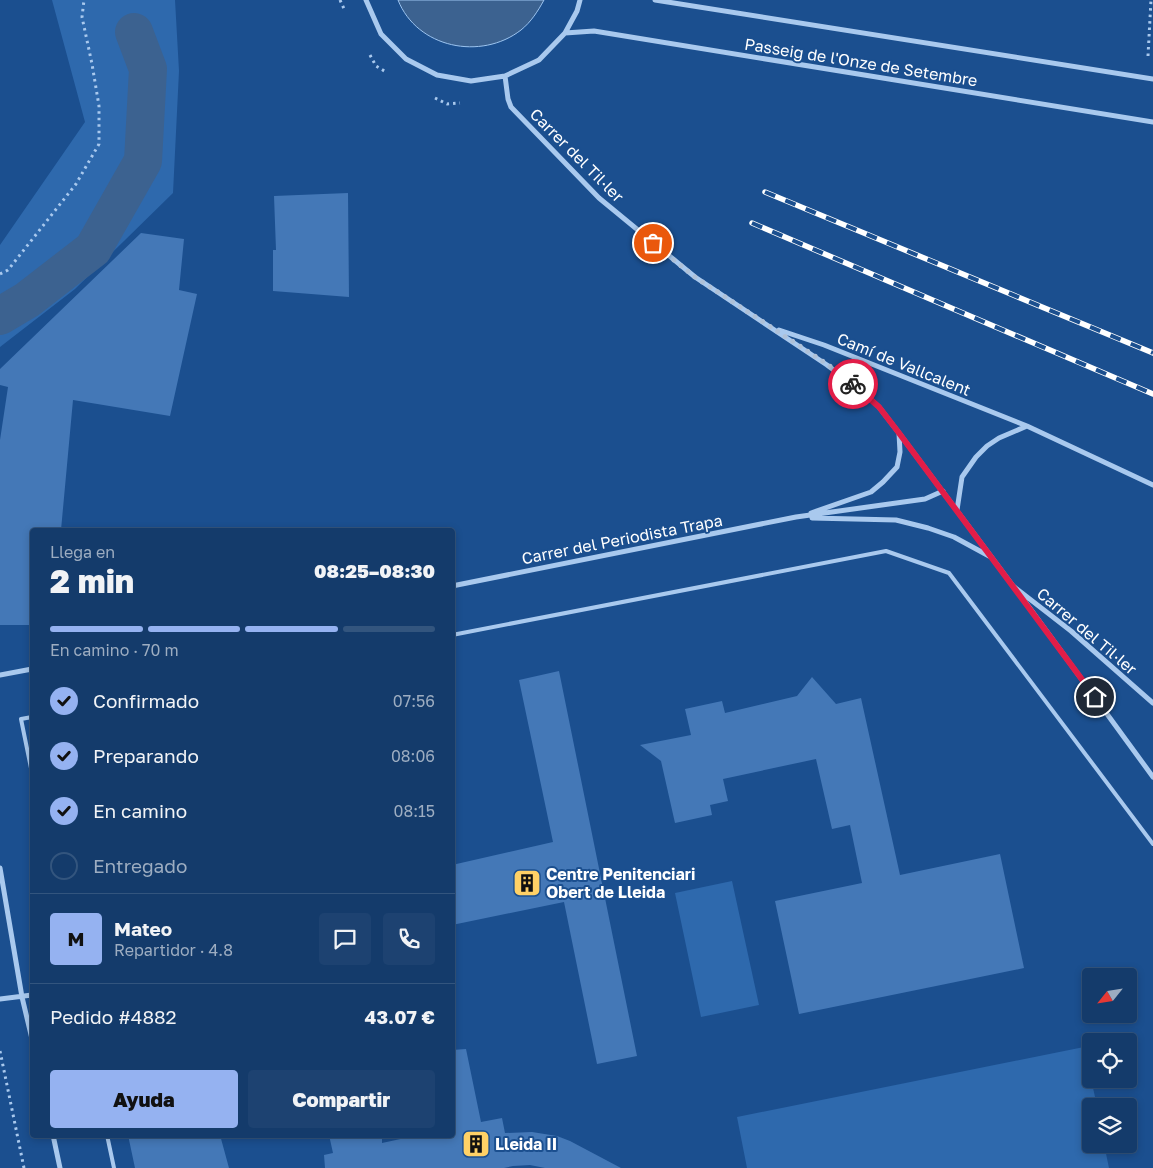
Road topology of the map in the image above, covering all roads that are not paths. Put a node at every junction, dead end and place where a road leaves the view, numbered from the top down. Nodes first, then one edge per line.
1 (580, 0) edge
2 (655, 0) edge
3 (365, 1) edge
4 (565, 33) junction
5 (505, 76) junction
6 (1153, 79) edge
7 (1153, 122) edge
8 (772, 328) junction
9 (1026, 426) junction
10 (899, 433) junction
11 (1153, 485) edge
12 (943, 492) junction
13 (957, 510) junction
14 (796, 518) junction
15 (991, 557) junction
16 (455, 585) edge
17 (1013, 586) junction
18 (455, 634) edge
19 (30, 669) edge
20 (0, 675) edge
21 (1153, 703) edge
22 (30, 718) edge
23 (30, 763) edge
24 (1153, 777) edge
25 (1153, 844) edge
26 (0, 868) edge
27 (30, 995) edge
28 (22, 997) junction
29 (0, 1000) edge
30 (30, 1031) edge
31 (54, 1138) edge
32 (108, 1138) edge
33 (60, 1168) edge
34 (114, 1168) edge

1 - 4 street
2 - 6 street, Passeig de l'Onze de Setembre
3 - 5 street
4 - 5 street
4 - 7 street, Passeig de l'Onze de Setembre
5 - 8 street, Carrer del Til·ler
8 - 9 street, Camí de Vallcalent
8 - 10 street, Carrer del Til·ler
9 - 11 street, Camí de Vallcalent
9 - 13 street
10 - 12 street, Carrer del Til·ler
10 - 14 street, Carrer del Periodista Trapa
12 - 13 street, Carrer del Til·ler
12 - 14 street, Carrer del Periodista Trapa
13 - 15 street, Carrer del Til·ler
14 - 15 street, Carrer del Periodista Trapa
14 - 16 street, Carrer del Periodista Trapa
15 - 17 street, Carrer del Til·ler
17 - 21 street, Carrer del Til·ler
17 - 24 street
18 - 25 lane
19 - 20 street
22 - 23 lane
26 - 28 street
27 - 28 street
28 - 29 street
28 - 30 street
31 - 33 street
32 - 34 lane

